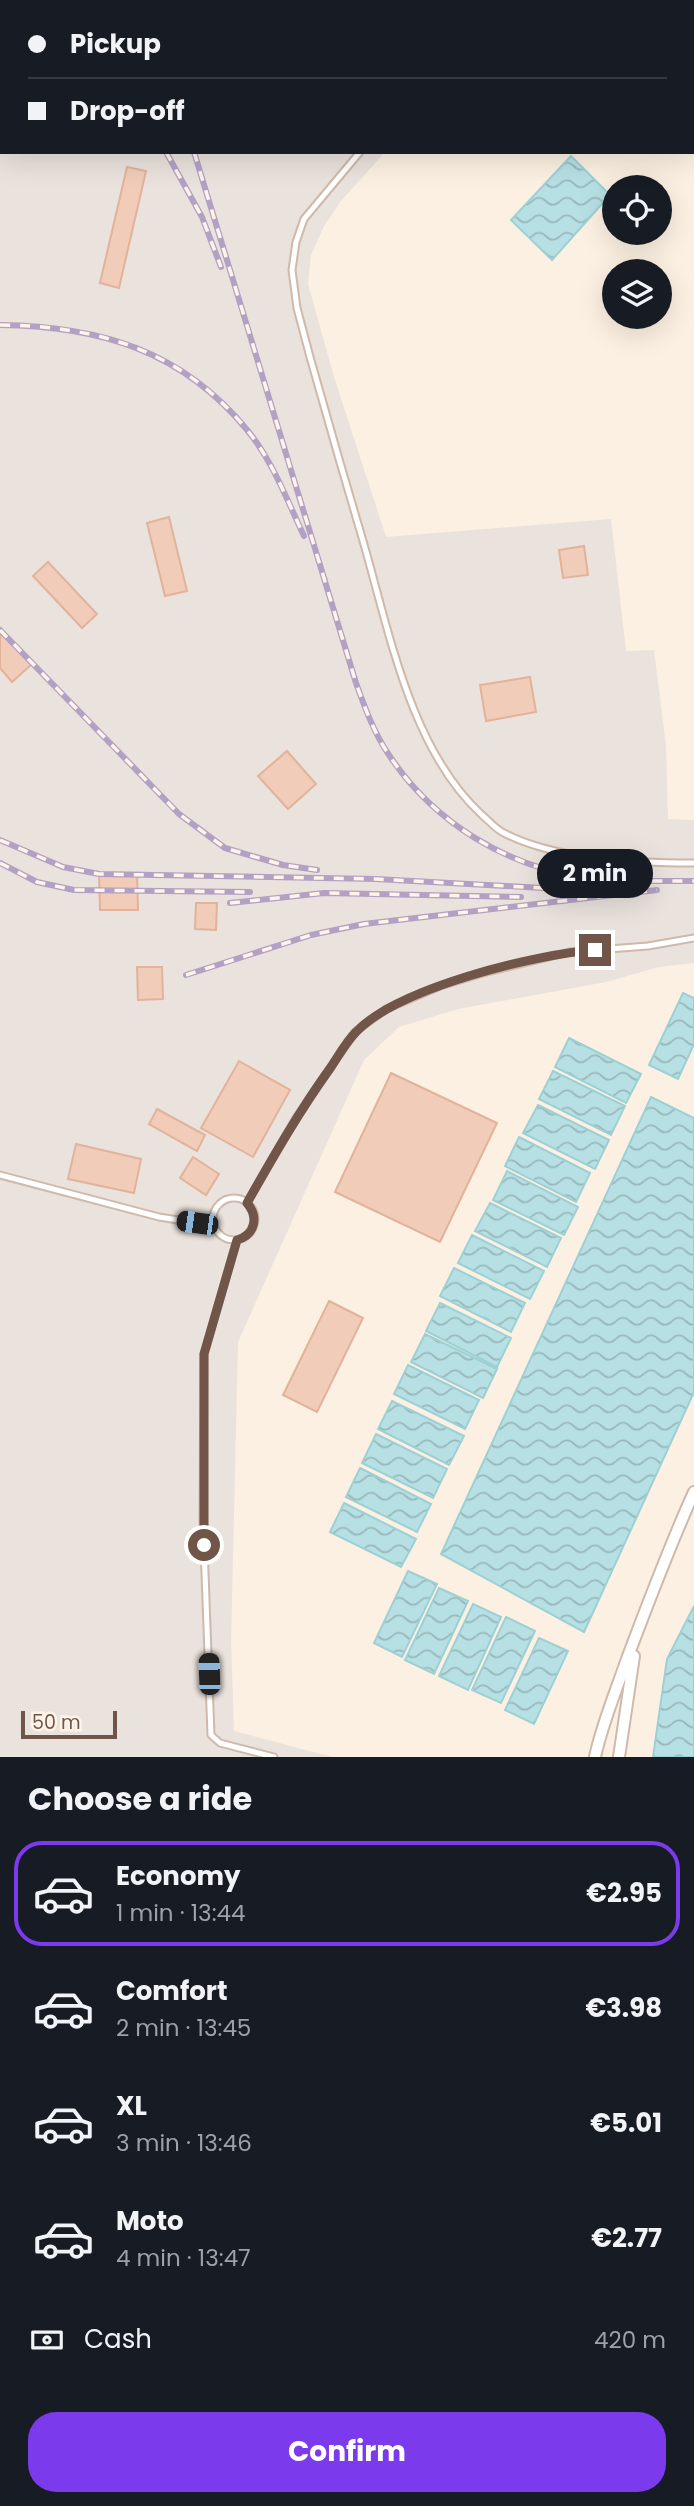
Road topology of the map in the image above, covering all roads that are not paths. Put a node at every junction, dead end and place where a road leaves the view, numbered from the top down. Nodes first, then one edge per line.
1 (358, 154) edge
2 (694, 863) edge
3 (694, 938) edge
4 (0, 1175) edge
5 (247, 1203) junction
6 (213, 1221) junction
7 (237, 1240) junction
8 (694, 1493) edge
9 (637, 1632) junction
10 (274, 1757) edge
11 (594, 1757) edge
12 (619, 1757) edge

1 - 2 lane
3 - 5 lane
4 - 6 lane
5 - 6 lane
5 - 7 lane
6 - 7 lane
7 - 10 lane
8 - 9 street
9 - 11 street
9 - 12 street

